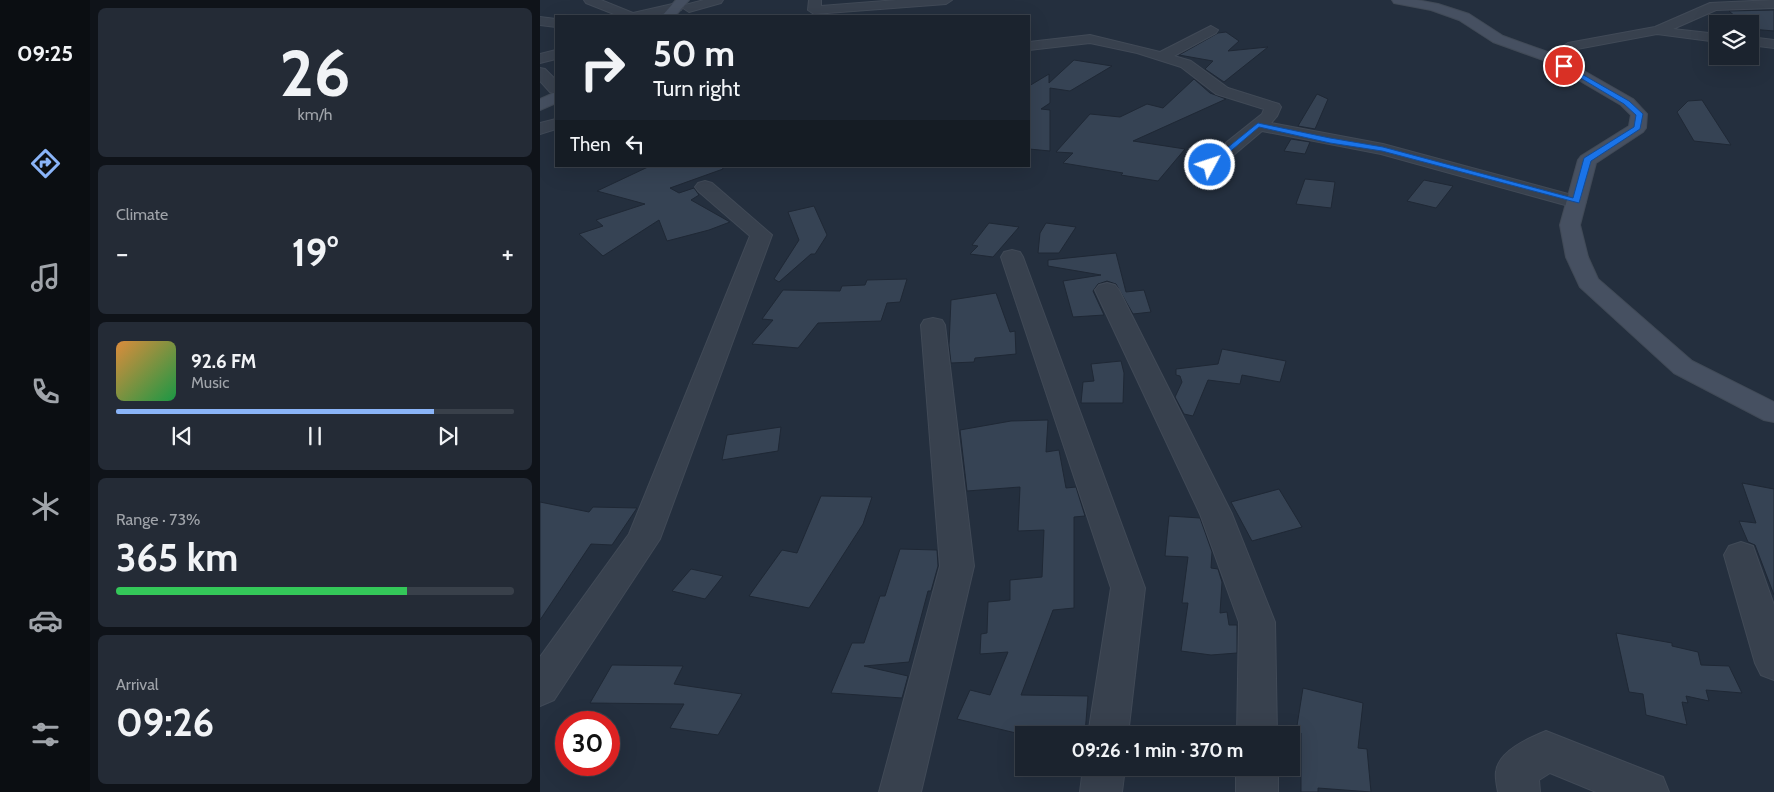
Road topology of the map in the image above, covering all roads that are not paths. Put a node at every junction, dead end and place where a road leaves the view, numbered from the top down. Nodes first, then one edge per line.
1 (590, 0) edge
2 (717, 0) edge
3 (815, 0) edge
4 (946, 0) edge
5 (1398, 0) edge
6 (1774, 4) edge
7 (683, 8) edge
8 (627, 15) edge
9 (650, 15) edge
10 (540, 21) edge
11 (555, 23) edge
12 (1211, 30) dead end
13 (1658, 30) junction
14 (1709, 37) edge
15 (1759, 42) edge
16 (1774, 44) edge
17 (1030, 46) edge
18 (555, 54) edge
19 (1163, 56) junction
20 (1550, 58) junction
21 (540, 59) edge
22 (540, 72) edge
23 (555, 88) edge
24 (555, 98) edge
25 (540, 105) edge
26 (555, 106) edge
27 (540, 114) edge
28 (555, 124) edge
29 (1258, 125) junction
30 (540, 130) edge
31 (1210, 165) dead end
32 (705, 187) dead end
33 (1576, 202) junction
34 (1012, 257) dead end
35 (1107, 290) dead end
36 (933, 325) dead end
37 (1774, 413) edge
38 (1741, 555) dead end
39 (1774, 663) edge
40 (540, 688) edge
41 (1109, 726) edge
42 (1257, 726) edge
43 (1103, 776) edge
44 (1257, 776) edge
45 (900, 792) edge
46 (1101, 792) edge
47 (1256, 792) edge
48 (1519, 792) edge
49 (1648, 792) edge

1 - 8 street
2 - 7 street
3 - 4 street
5 - 20 main road
6 - 13 street
7 - 9 street
10 - 11 street
12 - 19 street
13 - 14 street
13 - 20 street
15 - 16 street
17 - 19 street
18 - 21 street
19 - 29 street
20 - 33 main road
22 - 23 street
24 - 25 main road
26 - 27 main road
28 - 30 street
29 - 31 street
29 - 33 street
32 - 40 street
33 - 37 main road
34 - 41 street
35 - 42 street
36 - 45 street
38 - 39 street
43 - 46 street
44 - 47 street
48 - 49 street

